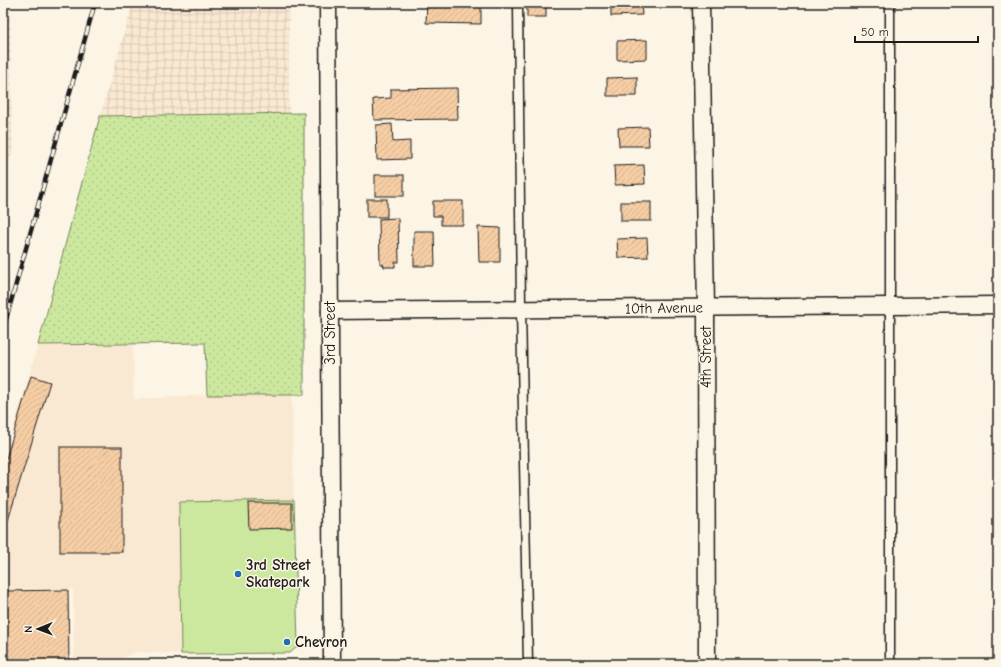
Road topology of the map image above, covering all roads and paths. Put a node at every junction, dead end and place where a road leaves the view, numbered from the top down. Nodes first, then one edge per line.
1 (328, 3) edge
2 (518, 3) edge
3 (701, 3) edge
4 (890, 3) edge
5 (998, 305) edge
6 (889, 306) junction
7 (706, 308) junction
8 (521, 309) junction
9 (330, 311) junction
10 (332, 664) edge
11 (528, 664) edge
12 (707, 664) edge
13 (890, 664) edge

1 - 9 street, 3rd Street
2 - 8 lane
3 - 7 street, 4th Street
4 - 6 lane
5 - 6 street, 10th Avenue
6 - 7 street, 10th Avenue
6 - 13 lane
7 - 8 street, 10th Avenue
7 - 12 street, 4th Street
8 - 9 street, 10th Avenue
8 - 11 lane
9 - 10 street, 3rd Street

